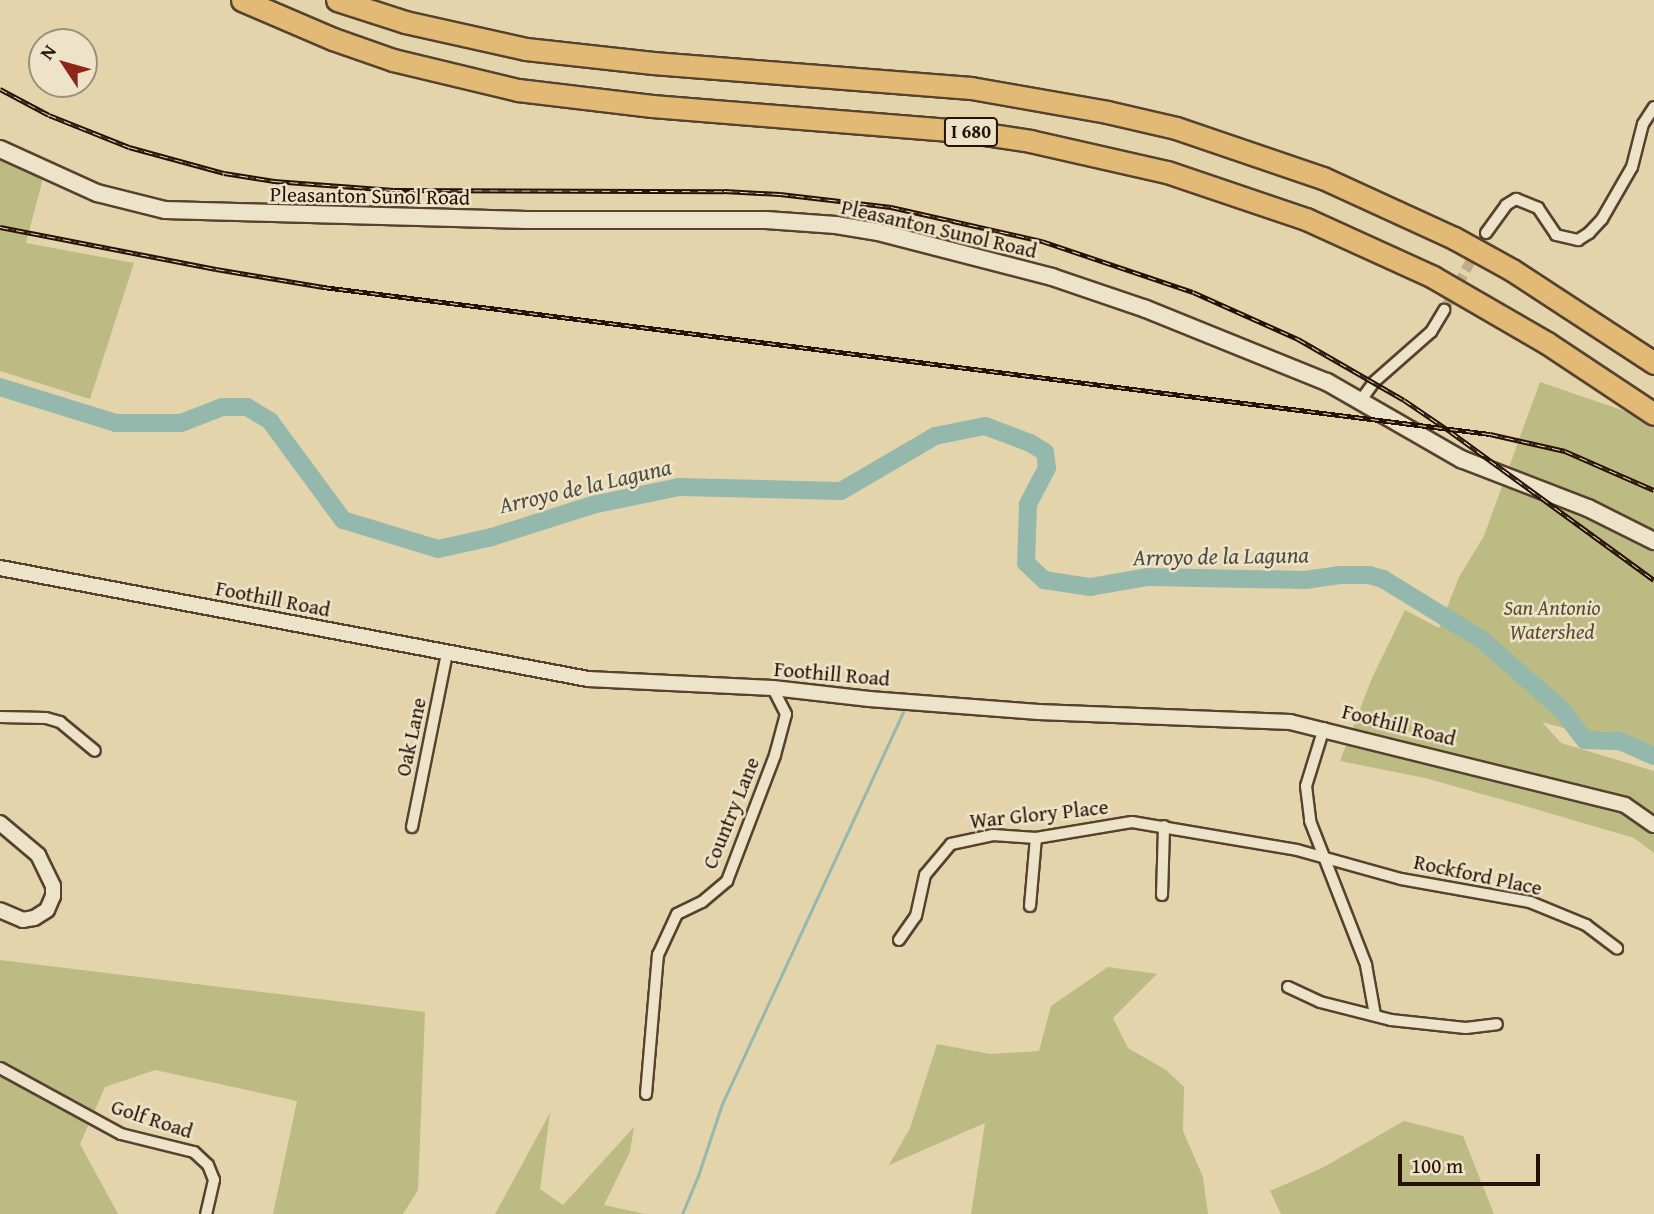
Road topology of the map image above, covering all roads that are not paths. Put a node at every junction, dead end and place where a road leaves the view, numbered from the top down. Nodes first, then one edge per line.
1 (242, 0) edge
2 (337, 0) edge
3 (1654, 107) edge
4 (0, 149) edge
5 (1486, 233) tunnel mouth
6 (1444, 310) tunnel mouth
7 (1654, 363) edge
8 (1361, 400) junction
9 (1654, 414) edge
10 (1654, 541) edge
11 (0, 568) edge
12 (447, 654) junction
13 (773, 688) junction
14 (0, 717) edge
15 (1324, 728) junction
16 (95, 751) dead end
17 (0, 823) edge
18 (1654, 825) edge
19 (1164, 826) junction
20 (412, 827) dead end
21 (1036, 838) junction
22 (1324, 856) junction
23 (1161, 895) dead end
24 (1030, 906) dead end
25 (0, 910) edge
26 (899, 940) dead end
27 (1617, 948) dead end
28 (1288, 987) dead end
29 (1375, 1015) junction
30 (1497, 1024) dead end
31 (0, 1068) edge
32 (646, 1094) dead end
33 (206, 1214) edge

1 - 9 highway, I 680
2 - 7 highway, I 680
3 - 5 street
4 - 8 main road, Pleasanton Sunol Road
6 - 8 street
8 - 10 main road, Pleasanton Sunol Road
11 - 12 street, Foothill Road
12 - 13 street, Foothill Road
12 - 20 street, Oak Lane
13 - 15 street, Foothill Road
13 - 32 street, Country Lane
14 - 16 street
15 - 18 street, Foothill Road
15 - 22 street
17 - 25 street
19 - 21 street, War Glory Place
19 - 22 street, War Glory Place
19 - 23 street
21 - 24 street
21 - 26 street, War Glory Place
22 - 27 street, Rockford Place
22 - 29 street
28 - 29 street
29 - 30 street
31 - 33 street, Golf Road

